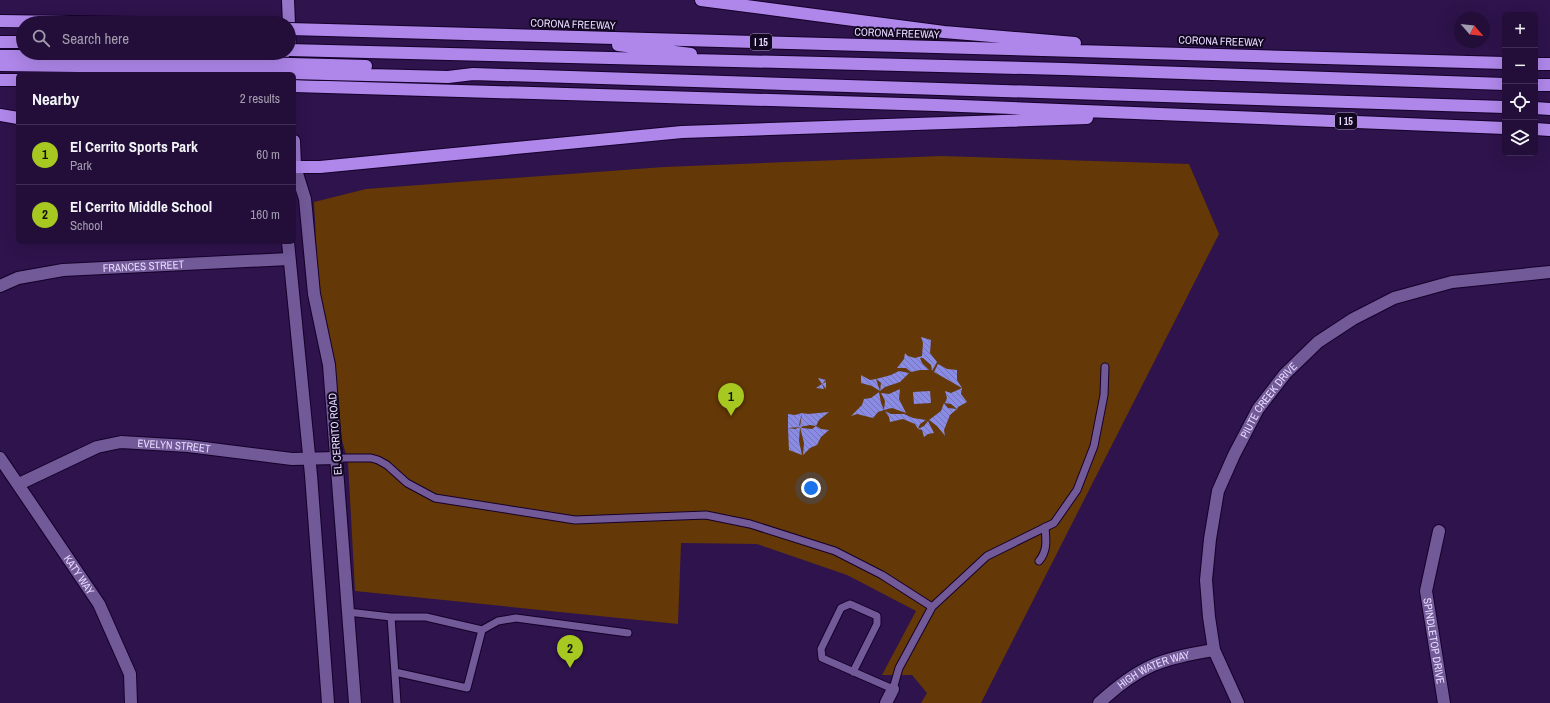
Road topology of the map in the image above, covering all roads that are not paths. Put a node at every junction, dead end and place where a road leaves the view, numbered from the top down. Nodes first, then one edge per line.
1 (288, 0) edge
2 (701, 0) edge
3 (289, 16) edge
4 (0, 21) edge
5 (16, 21) edge
6 (296, 29) edge
7 (545, 36) junction
8 (0, 42) edge
9 (16, 42) edge
10 (296, 50) edge
11 (1194, 53) junction
12 (0, 56) edge
13 (16, 56) edge
14 (133, 60) edge
15 (290, 60) edge
16 (820, 62) junction
17 (1502, 63) edge
18 (1538, 64) edge
19 (1550, 64) edge
20 (0, 65) edge
21 (250, 67) junction
22 (291, 72) edge
23 (0, 80) edge
24 (16, 80) edge
25 (1502, 84) edge
26 (1538, 84) edge
27 (1550, 85) edge
28 (296, 86) edge
29 (1502, 107) edge
30 (1538, 108) edge
31 (1550, 109) edge
32 (1187, 114) junction
33 (0, 115) edge
34 (16, 118) edge
35 (1502, 128) edge
36 (1538, 129) edge
37 (1550, 130) edge
38 (296, 168) edge
39 (296, 173) edge
40 (288, 244) edge
41 (289, 259) junction
42 (1550, 272) edge
43 (0, 286) edge
44 (1105, 367) dead end
45 (0, 458) edge
46 (337, 458) junction
47 (309, 459) junction
48 (19, 484) junction
49 (1045, 527) junction
50 (1439, 531) dead end
51 (1039, 560) dead end
52 (932, 607) junction
53 (348, 612) junction
54 (391, 617) junction
55 (482, 630) junction
56 (628, 633) dead end
57 (1214, 650) junction
58 (395, 672) junction
59 (853, 672) junction
60 (893, 689) junction
61 (132, 703) edge
62 (328, 703) edge
63 (355, 703) edge
64 (397, 703) edge
65 (886, 703) edge
66 (1099, 703) edge
67 (1238, 703) edge
68 (1444, 703) edge

1 - 3 main road
2 - 11 highway
4 - 5 highway
6 - 7 highway, CORONA FREEWAY / I 15, bridge
7 - 11 highway, CORONA FREEWAY / I 15
7 - 16 highway
8 - 9 highway
10 - 16 highway, bridge
11 - 17 highway, CORONA FREEWAY / I 15
12 - 13 highway
14 - 21 highway
15 - 22 main road
16 - 25 highway
18 - 19 highway
20 - 21 highway
21 - 29 highway, bridge
23 - 24 highway
26 - 27 highway
28 - 32 highway, I 15
30 - 31 highway
32 - 35 highway, I 15
32 - 38 highway
33 - 34 highway
36 - 37 highway
39 - 46 street, EL CERRITO ROAD
40 - 41 street
41 - 43 street, FRANCES STREET
41 - 47 street
42 - 57 street, PIUTE CREEK DRIVE
44 - 49 lane
45 - 48 street, KATY WAY
46 - 47 street, EVELYN STREET
46 - 52 lane
46 - 53 street, EL CERRITO ROAD
47 - 48 street, EVELYN STREET
47 - 62 street
48 - 61 street, KATY WAY
49 - 51 lane
49 - 52 lane
50 - 68 street, SPINDLETOP DRIVE
52 - 60 lane
53 - 54 lane
53 - 63 street, EL CERRITO ROAD
54 - 55 lane
54 - 58 lane
55 - 56 lane
55 - 58 lane
57 - 66 street, HIGH WATER WAY
57 - 67 street, PIUTE CREEK DRIVE
58 - 64 lane
59 - 59 lane
59 - 60 lane
60 - 65 street

